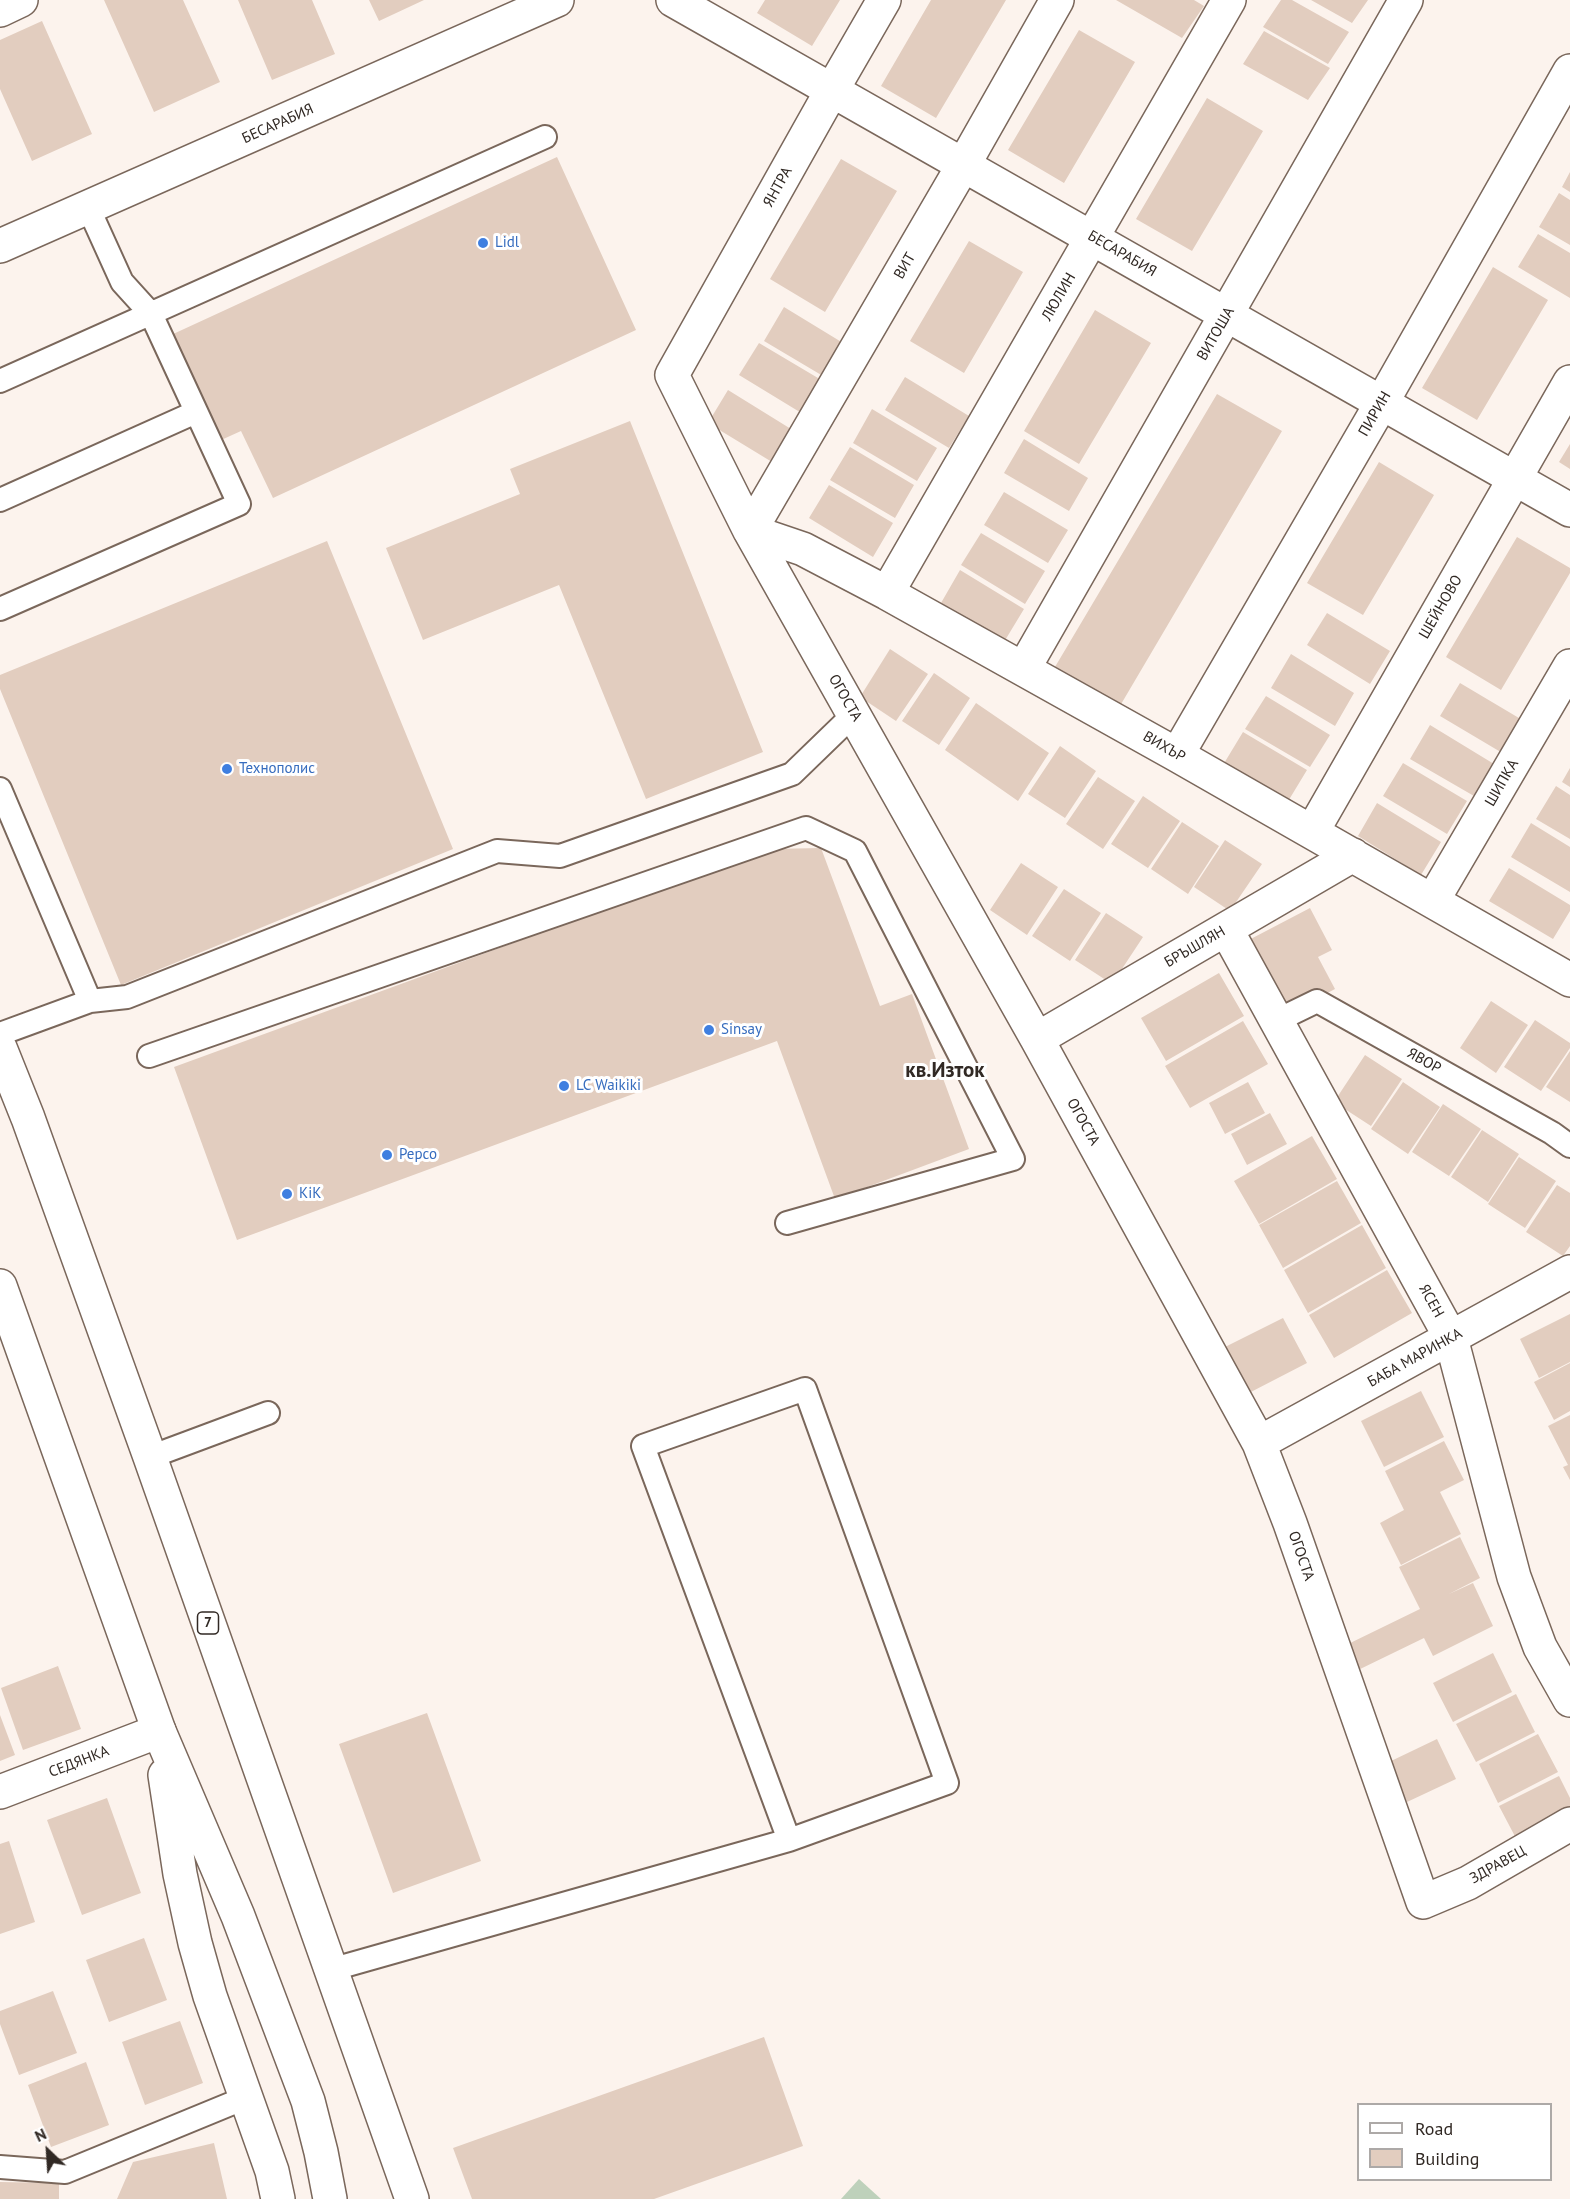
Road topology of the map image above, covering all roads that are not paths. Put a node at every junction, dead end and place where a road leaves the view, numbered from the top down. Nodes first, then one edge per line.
1 (21, 0) edge
2 (673, 0) edge
3 (885, 0) edge
4 (1057, 0) edge
5 (1229, 0) edge
6 (1406, 0) edge
7 (531, 6) edge
8 (0, 10) edge
9 (719, 11) edge
10 (1570, 71) edge
11 (832, 90) junction
12 (545, 137) dead end
13 (964, 164) junction
14 (88, 207) junction
15 (1094, 237) junction
16 (0, 246) edge
17 (151, 314) junction
18 (1227, 314) junction
19 (672, 375) joint
20 (0, 381) edge
21 (1570, 382) edge
22 (1381, 404) junction
23 (196, 411) junction
24 (1514, 479) junction
25 (0, 500) edge
26 (1570, 510) edge
27 (750, 531) junction
28 (887, 592) junction
29 (0, 609) edge
30 (1570, 666) edge
31 (1024, 668) junction
32 (854, 714) junction
33 (1177, 755) junction
34 (0, 789) edge
35 (1312, 832) junction
36 (1353, 855) junction
37 (1433, 900) junction
38 (1226, 929) junction
39 (1567, 971) edge
40 (90, 1001) junction
41 (1276, 1021) junction
42 (0, 1034) edge
43 (1037, 1039) junction
44 (0, 1048) edge
45 (149, 1056) dead end
46 (1570, 1146) edge
47 (787, 1223) dead end
48 (1570, 1272) edge
49 (0, 1286) edge
50 (1451, 1338) junction
51 (268, 1413) dead end
52 (1259, 1443) junction
53 (150, 1457) junction
54 (1570, 1700) edge
55 (159, 1731) junction
56 (0, 1792) edge
57 (1570, 1824) edge
58 (789, 1840) junction
59 (1423, 1902) joint
60 (330, 1970) junction
61 (245, 2098) junction
62 (0, 2167) edge
63 (278, 2199) edge
64 (330, 2199) edge
65 (412, 2199) edge

1 - 8 street
2 - 9 street, БЕСАРАБИЯ
3 - 11 street, ЯНТРА
4 - 13 street, ВИТ
5 - 15 street, ЛЮЛИН
6 - 18 street, ВИТОША
7 - 14 street, БЕСАРАБИЯ
9 - 11 street, БЕСАРАБИЯ
10 - 22 street, ПИРИН
11 - 13 street, БЕСАРАБИЯ
11 - 19 street, ЯНТРА
12 - 17 lane
13 - 15 street, БЕСАРАБИЯ
13 - 27 street, ВИТ
14 - 16 street, БЕСАРАБИЯ
14 - 17 lane
15 - 18 street, БЕСАРАБИЯ
15 - 28 street, ЛЮЛИН
17 - 20 lane
17 - 23 lane
18 - 22 street, БЕСАРАБИЯ
18 - 31 street, ВИТОША
19 - 27 street, ОГОСТА
21 - 24 street, ШЕЙНОВО
22 - 24 street, БЕСАРАБИЯ
22 - 33 street, ПИРИН
23 - 25 lane
23 - 29 lane
24 - 26 street, БЕСАРАБИЯ
24 - 35 street, ШЕЙНОВО
27 - 28 street, ВИХЪР
27 - 32 street, ОГОСТА
28 - 31 street, ВИХЪР
30 - 37 street, ШИПКА
31 - 33 street, ВИХЪР
32 - 40 lane
32 - 43 street, ОГОСТА
33 - 35 street, ВИХЪР
34 - 40 lane
35 - 36 street, ВИХЪР
36 - 37 street, ВИХЪР
36 - 38 street, БРЪШЛЯН
37 - 39 street, ВИХЪР
38 - 41 street, ЯСЕН
38 - 43 street, БРЪШЛЯН
40 - 42 lane
41 - 46 lane, ЯВОР
41 - 50 street, ЯСЕН
43 - 52 street, ОГОСТА
44 - 53 street, 7
45 - 47 lane
48 - 50 street, БАБА МАРИНКА
49 - 55 street
50 - 52 street, БАБА МАРИНКА
50 - 54 street, ЯСЕН
51 - 53 lane
52 - 59 street, ОГОСТА
53 - 60 street, 7
55 - 56 street, СЕДЯНКА
55 - 61 street
55 - 64 street
57 - 59 street, ЗДРАВЕЦ
58 - 58 lane
58 - 60 lane
60 - 65 street, 7
61 - 62 lane
61 - 63 street

